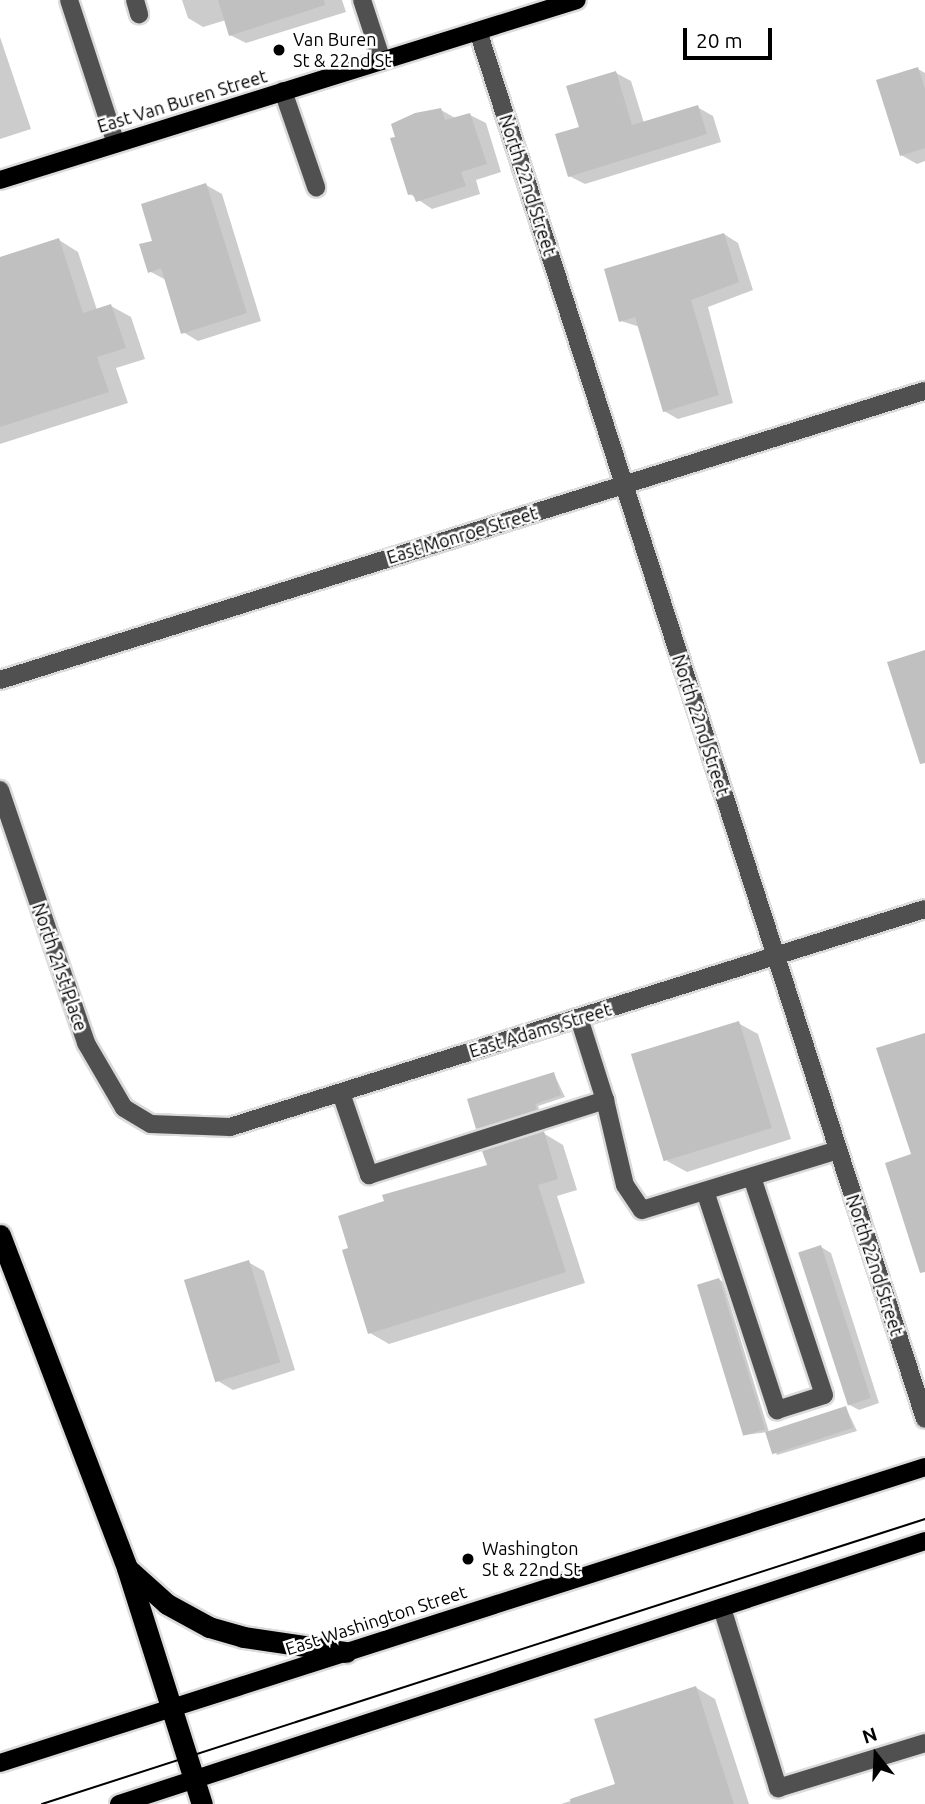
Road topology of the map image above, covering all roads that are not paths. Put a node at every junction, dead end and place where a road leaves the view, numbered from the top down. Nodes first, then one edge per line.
1 (69, 0) edge
2 (362, 0) edge
3 (577, 0) edge
4 (478, 31) junction
5 (382, 61) junction
6 (283, 91) junction
7 (116, 144) junction
8 (0, 180) edge
9 (316, 187) dead end
10 (924, 391) edge
11 (624, 484) junction
12 (0, 680) edge
13 (0, 790) edge
14 (925, 909) edge
15 (776, 957) junction
16 (579, 1018) junction
17 (341, 1093) junction
18 (605, 1100) junction
19 (151, 1124) joint
20 (838, 1150) junction
21 (752, 1177) junction
22 (705, 1191) junction
23 (0, 1235) edge
24 (925, 1419) edge
25 (925, 1467) edge
26 (925, 1541) edge
27 (127, 1568) junction
28 (722, 1608) junction
29 (346, 1652) junction
30 (172, 1707) junction
31 (925, 1743) edge
32 (0, 1763) edge
33 (195, 1781) junction
34 (781, 1796) edge
35 (119, 1804) edge
36 (202, 1804) edge

1 - 7 street
2 - 5 street
3 - 4 main road, East Van Buren Street
4 - 5 main road, East Van Buren Street
4 - 11 street, North 22nd Street
5 - 6 main road, East Van Buren Street
6 - 7 main road, East Van Buren Street
6 - 9 street
7 - 8 main road, East Van Buren Street
10 - 11 street, East Monroe Street
11 - 12 street, East Monroe Street
11 - 15 street, North 22nd Street
13 - 19 street, North 21st Place
14 - 15 street, East Adams Street
15 - 16 street, East Adams Street
15 - 20 street, North 22nd Street
16 - 17 street, East Adams Street
16 - 18 street
17 - 18 street
17 - 19 street, East Adams Street
18 - 22 street
20 - 21 street
20 - 24 street, North 22nd Street
21 - 22 street
21 - 22 street
23 - 27 highway
25 - 29 main road, East Washington Street
26 - 28 main road
27 - 29 highway
27 - 30 highway
28 - 33 main road
28 - 34 street
29 - 30 main road, East Washington Street
30 - 32 main road, East Washington Street
30 - 33 highway
31 - 34 street
33 - 35 main road
33 - 36 highway

